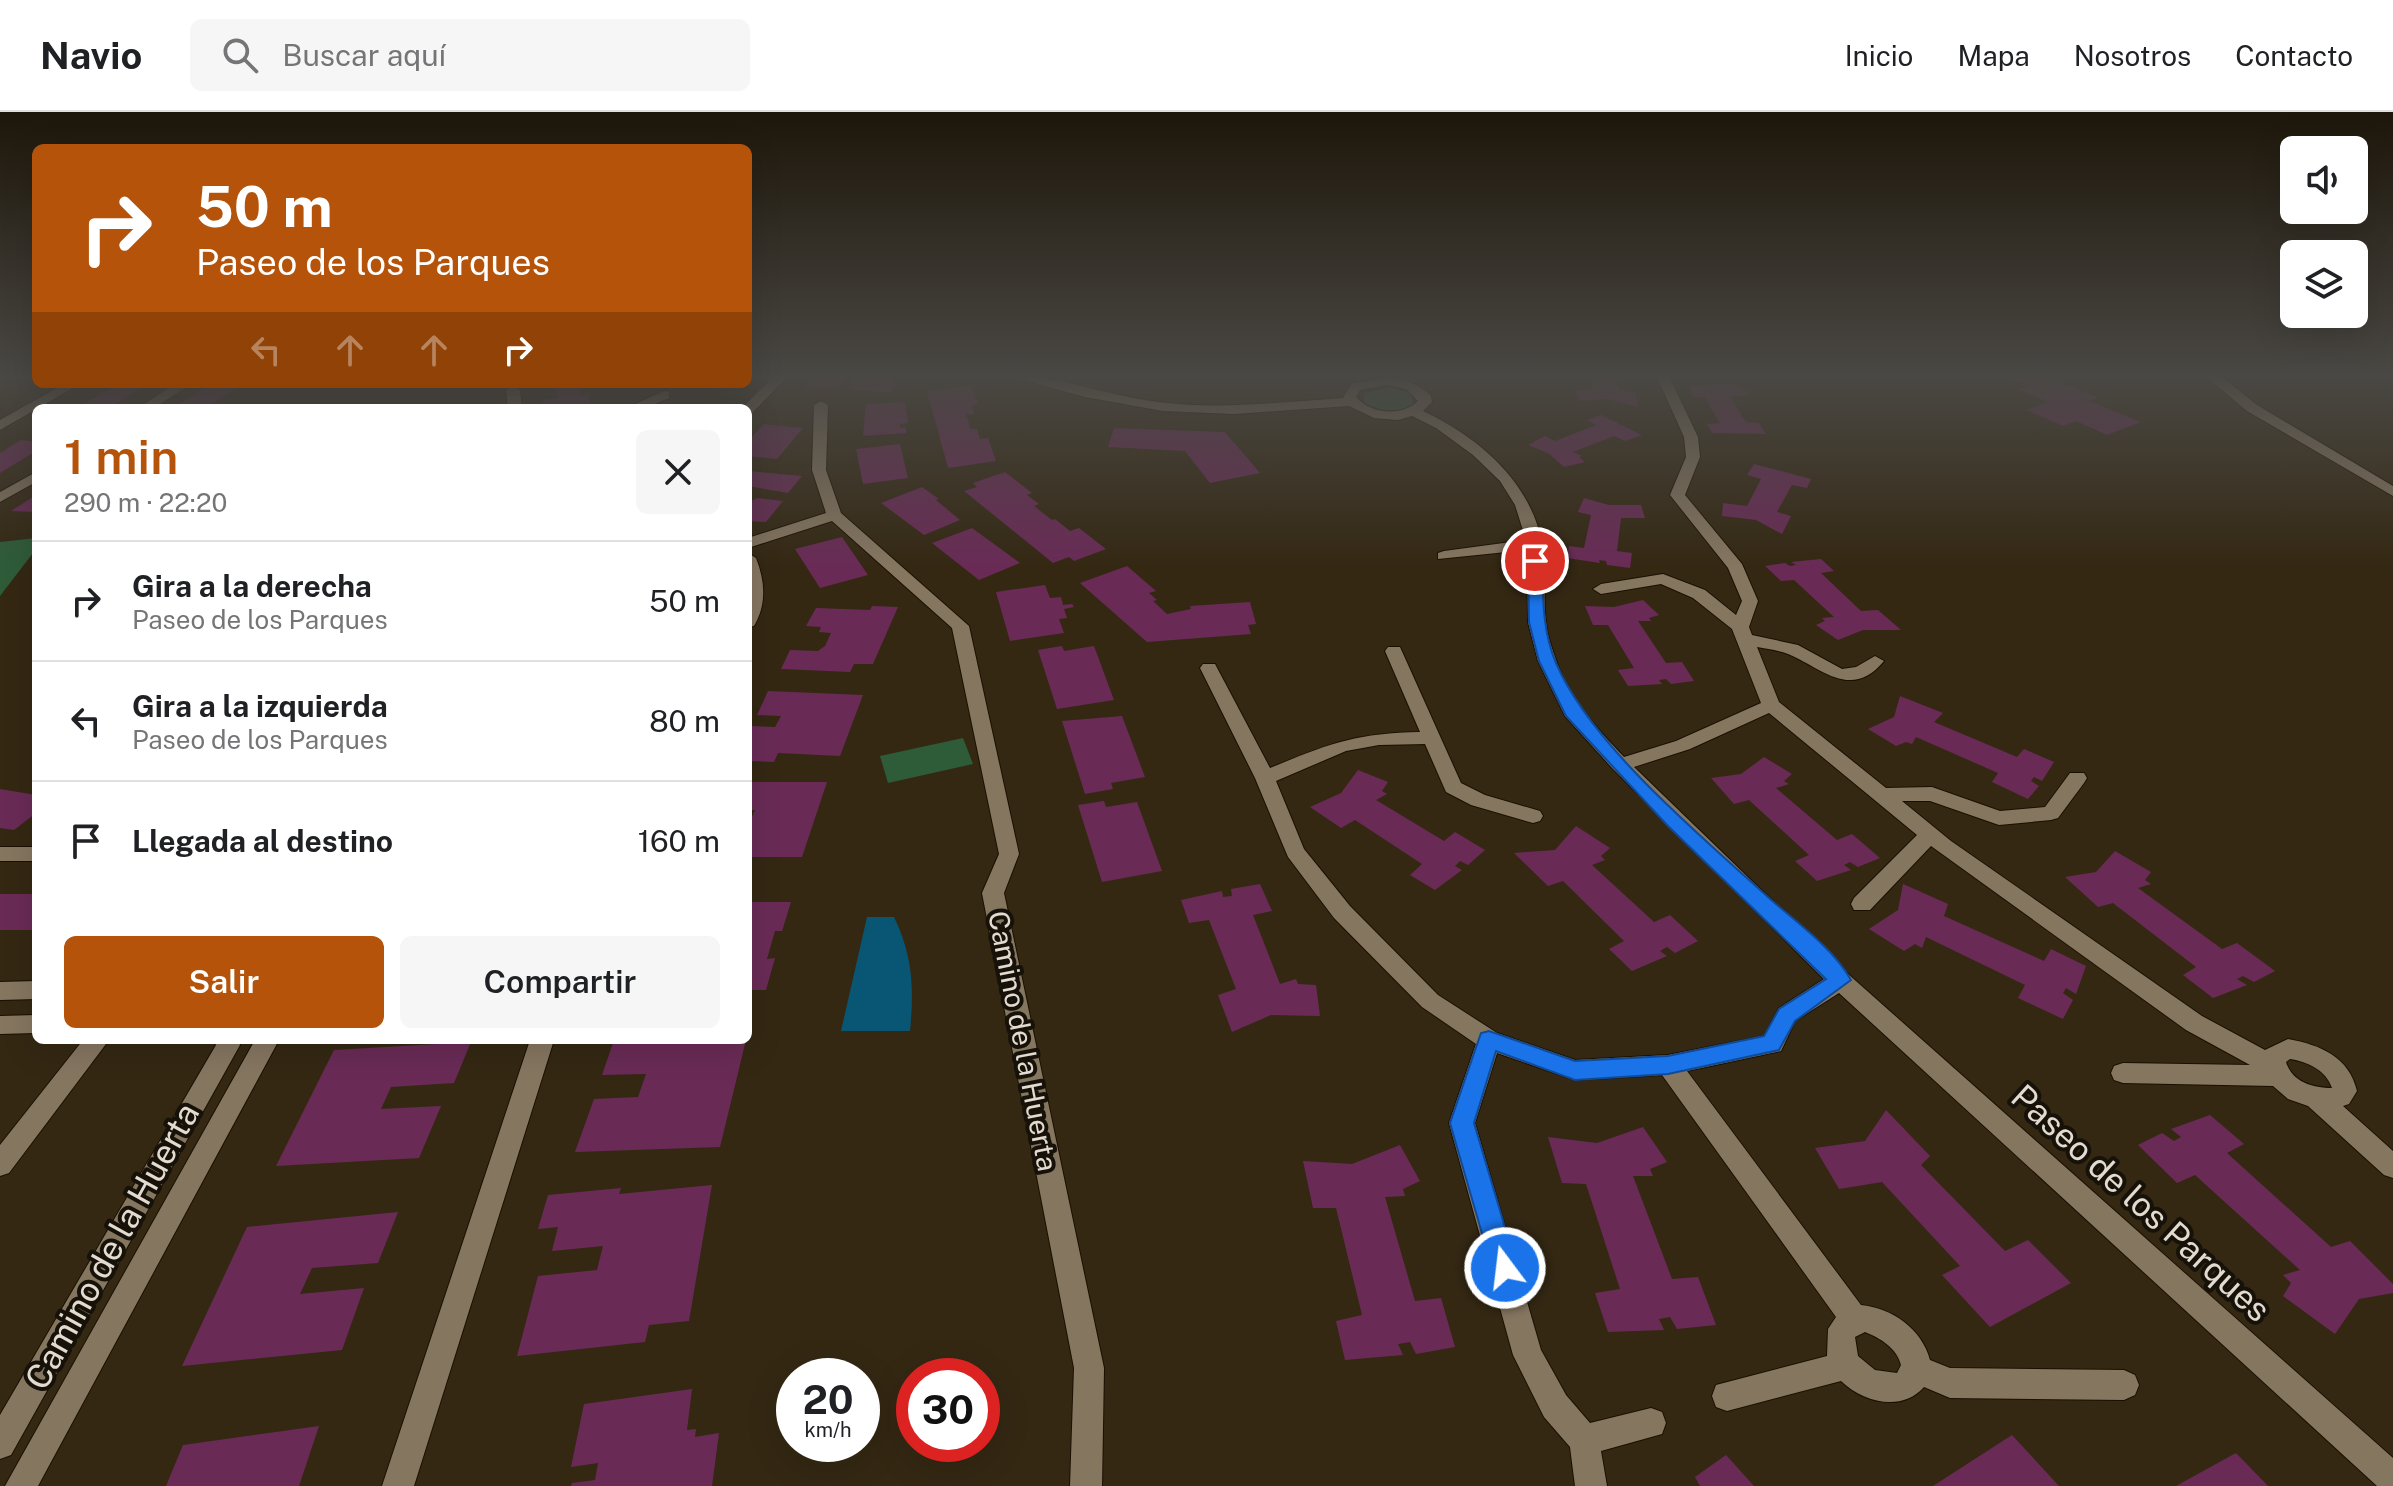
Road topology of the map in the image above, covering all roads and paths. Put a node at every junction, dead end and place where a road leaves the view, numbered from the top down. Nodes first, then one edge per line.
1 (820, 438) edge
2 (1459, 438) edge
3 (1691, 438) edge
4 (2303, 438) edge
5 (32, 478) edge
6 (2393, 492) edge
7 (0, 498) edge
8 (834, 515) junction
9 (752, 542) edge
10 (1535, 544) junction
11 (1444, 556) dead end
12 (752, 567) edge
13 (1601, 589) dead end
14 (752, 615) edge
15 (1742, 633) junction
16 (1394, 651) dead end
17 (1875, 661) dead end
18 (1209, 668) dead end
19 (1771, 705) junction
20 (1432, 738) junction
21 (1620, 765) junction
22 (1265, 778) junction
23 (2077, 778) dead end
24 (1882, 795) junction
25 (1533, 816) dead end
26 (1930, 835) junction
27 (0, 854) edge
28 (32, 854) edge
29 (1862, 904) dead end
30 (1840, 980) junction
31 (32, 990) edge
32 (0, 991) edge
33 (32, 1024) edge
34 (0, 1025) edge
35 (1489, 1040) junction
36 (94, 1044) edge
37 (228, 1044) edge
38 (265, 1044) edge
39 (541, 1044) edge
40 (1668, 1065) junction
41 (2276, 1071) junction
42 (2123, 1073) dead end
43 (2317, 1099) junction
44 (0, 1165) edge
45 (2393, 1167) edge
46 (1855, 1320) junction
47 (1847, 1365) junction
48 (1916, 1369) junction
49 (2124, 1385) dead end
50 (1727, 1396) dead end
51 (1651, 1423) dead end
52 (1584, 1440) junction
53 (0, 1444) edge
54 (2393, 1479) edge
55 (21, 1486) edge
56 (398, 1486) edge
57 (1086, 1486) edge
58 (1591, 1486) edge

1 - 8 street
2 - 10 street, Paseo de los Parques
3 - 15 street
4 - 6 street
5 - 7 street
8 - 9 street
8 - 57 street, Camino de la Huerta
10 - 11 street
10 - 21 street, Paseo de los Parques
12 - 14 street
13 - 15 street
15 - 17 street
15 - 19 street
16 - 20 street
18 - 22 street
19 - 21 street
19 - 24 street
20 - 22 street
20 - 25 street
21 - 30 street, Paseo de los Parques
22 - 35 street
23 - 24 street
24 - 26 street
26 - 29 street
26 - 41 street
27 - 28 street
30 - 40 street
30 - 54 street, Paseo de los Parques
31 - 32 street
33 - 34 street
35 - 40 street
35 - 52 street
36 - 44 street
37 - 53 street
38 - 55 street, Camino de la Huerta
39 - 56 street
40 - 46 street
41 - 42 street
41 - 43 street
41 - 43 street
43 - 45 street
46 - 47 street
46 - 48 street
47 - 48 street
47 - 50 street
48 - 49 street
51 - 52 street
52 - 58 street

